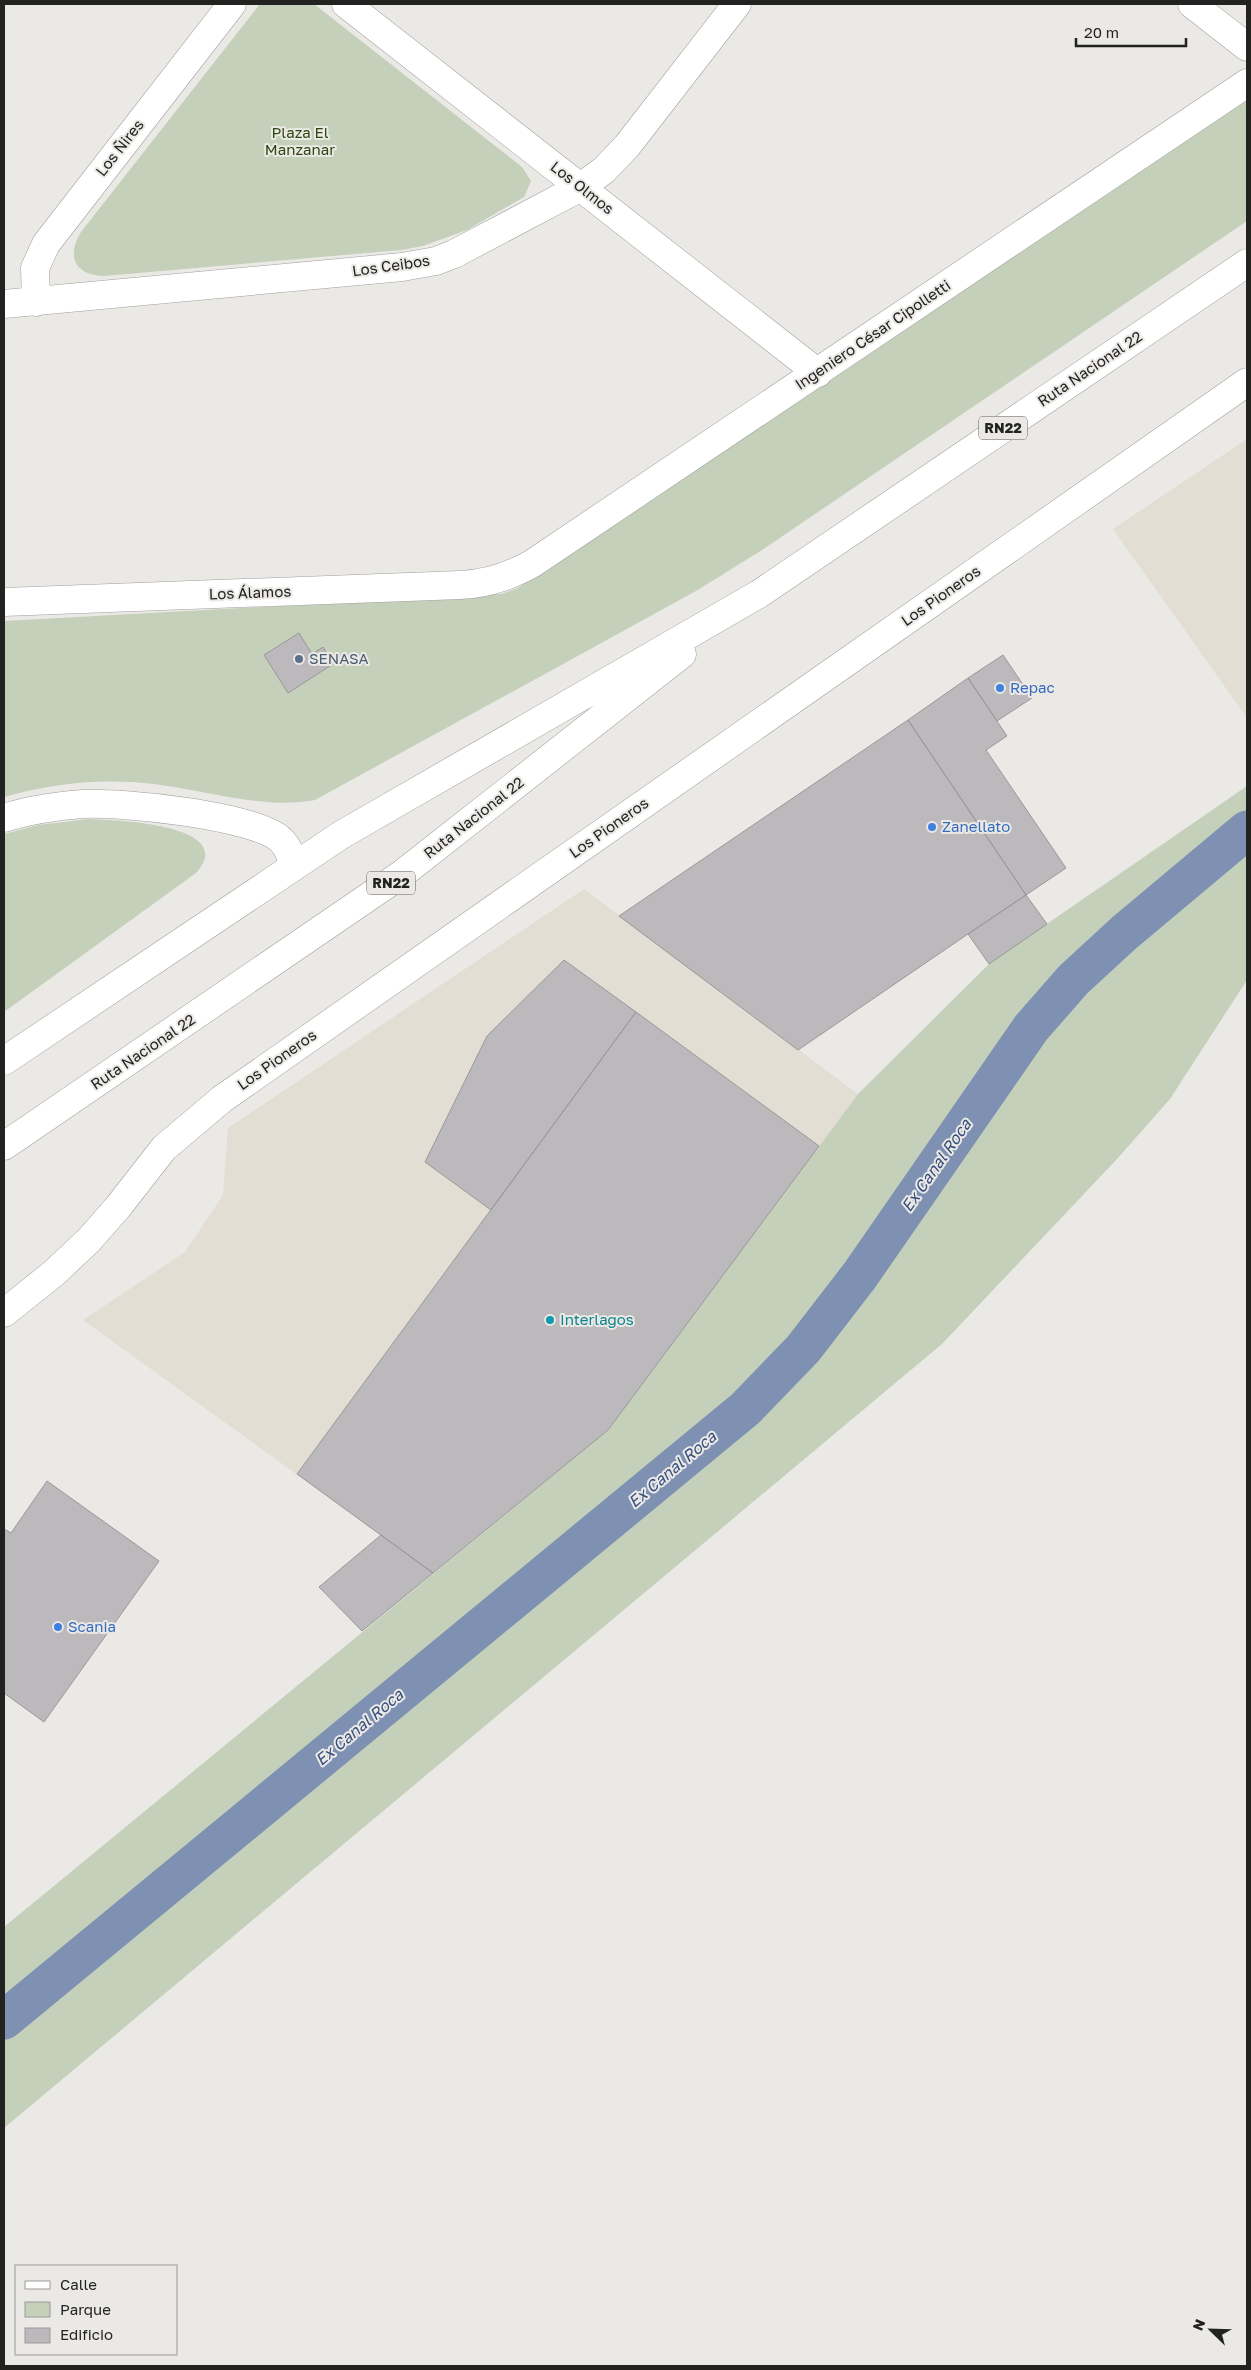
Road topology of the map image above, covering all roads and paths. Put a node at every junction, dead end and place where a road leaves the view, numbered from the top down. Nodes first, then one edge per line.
1 (232, 4) edge
2 (346, 4) edge
3 (737, 4) edge
4 (1192, 4) edge
5 (1247, 47) edge
6 (1247, 83) edge
7 (581, 187) junction
8 (1247, 263) edge
9 (36, 302) junction
10 (4, 304) edge
11 (818, 372) junction
12 (1247, 382) edge
13 (496, 581) joint
14 (759, 594) junction
15 (4, 602) edge
16 (4, 818) edge
17 (292, 867) junction
18 (4, 1061) edge
19 (9, 1144) edge
20 (4, 1313) edge

1 - 9 main road, Los Ñires
2 - 7 main road, Los Olmos
3 - 7 main road, Los Ceibos
4 - 5 main road
6 - 11 main road, Ingeniero César Cipolletti
7 - 9 main road, Los Ceibos
7 - 11 main road, Los Olmos
8 - 14 main road, Ruta Nacional 22 / RN22
9 - 10 main road, Los Ceibos
11 - 13 main road, Ingeniero César Cipolletti
12 - 20 main road, Los Pioneros
13 - 15 main road, Los Álamos
14 - 17 main road, Ruta Nacional 22 / RN22
14 - 19 main road, Ruta Nacional 22 / RN22
16 - 17 main road
17 - 18 main road, Ruta Nacional 22 / RN22

